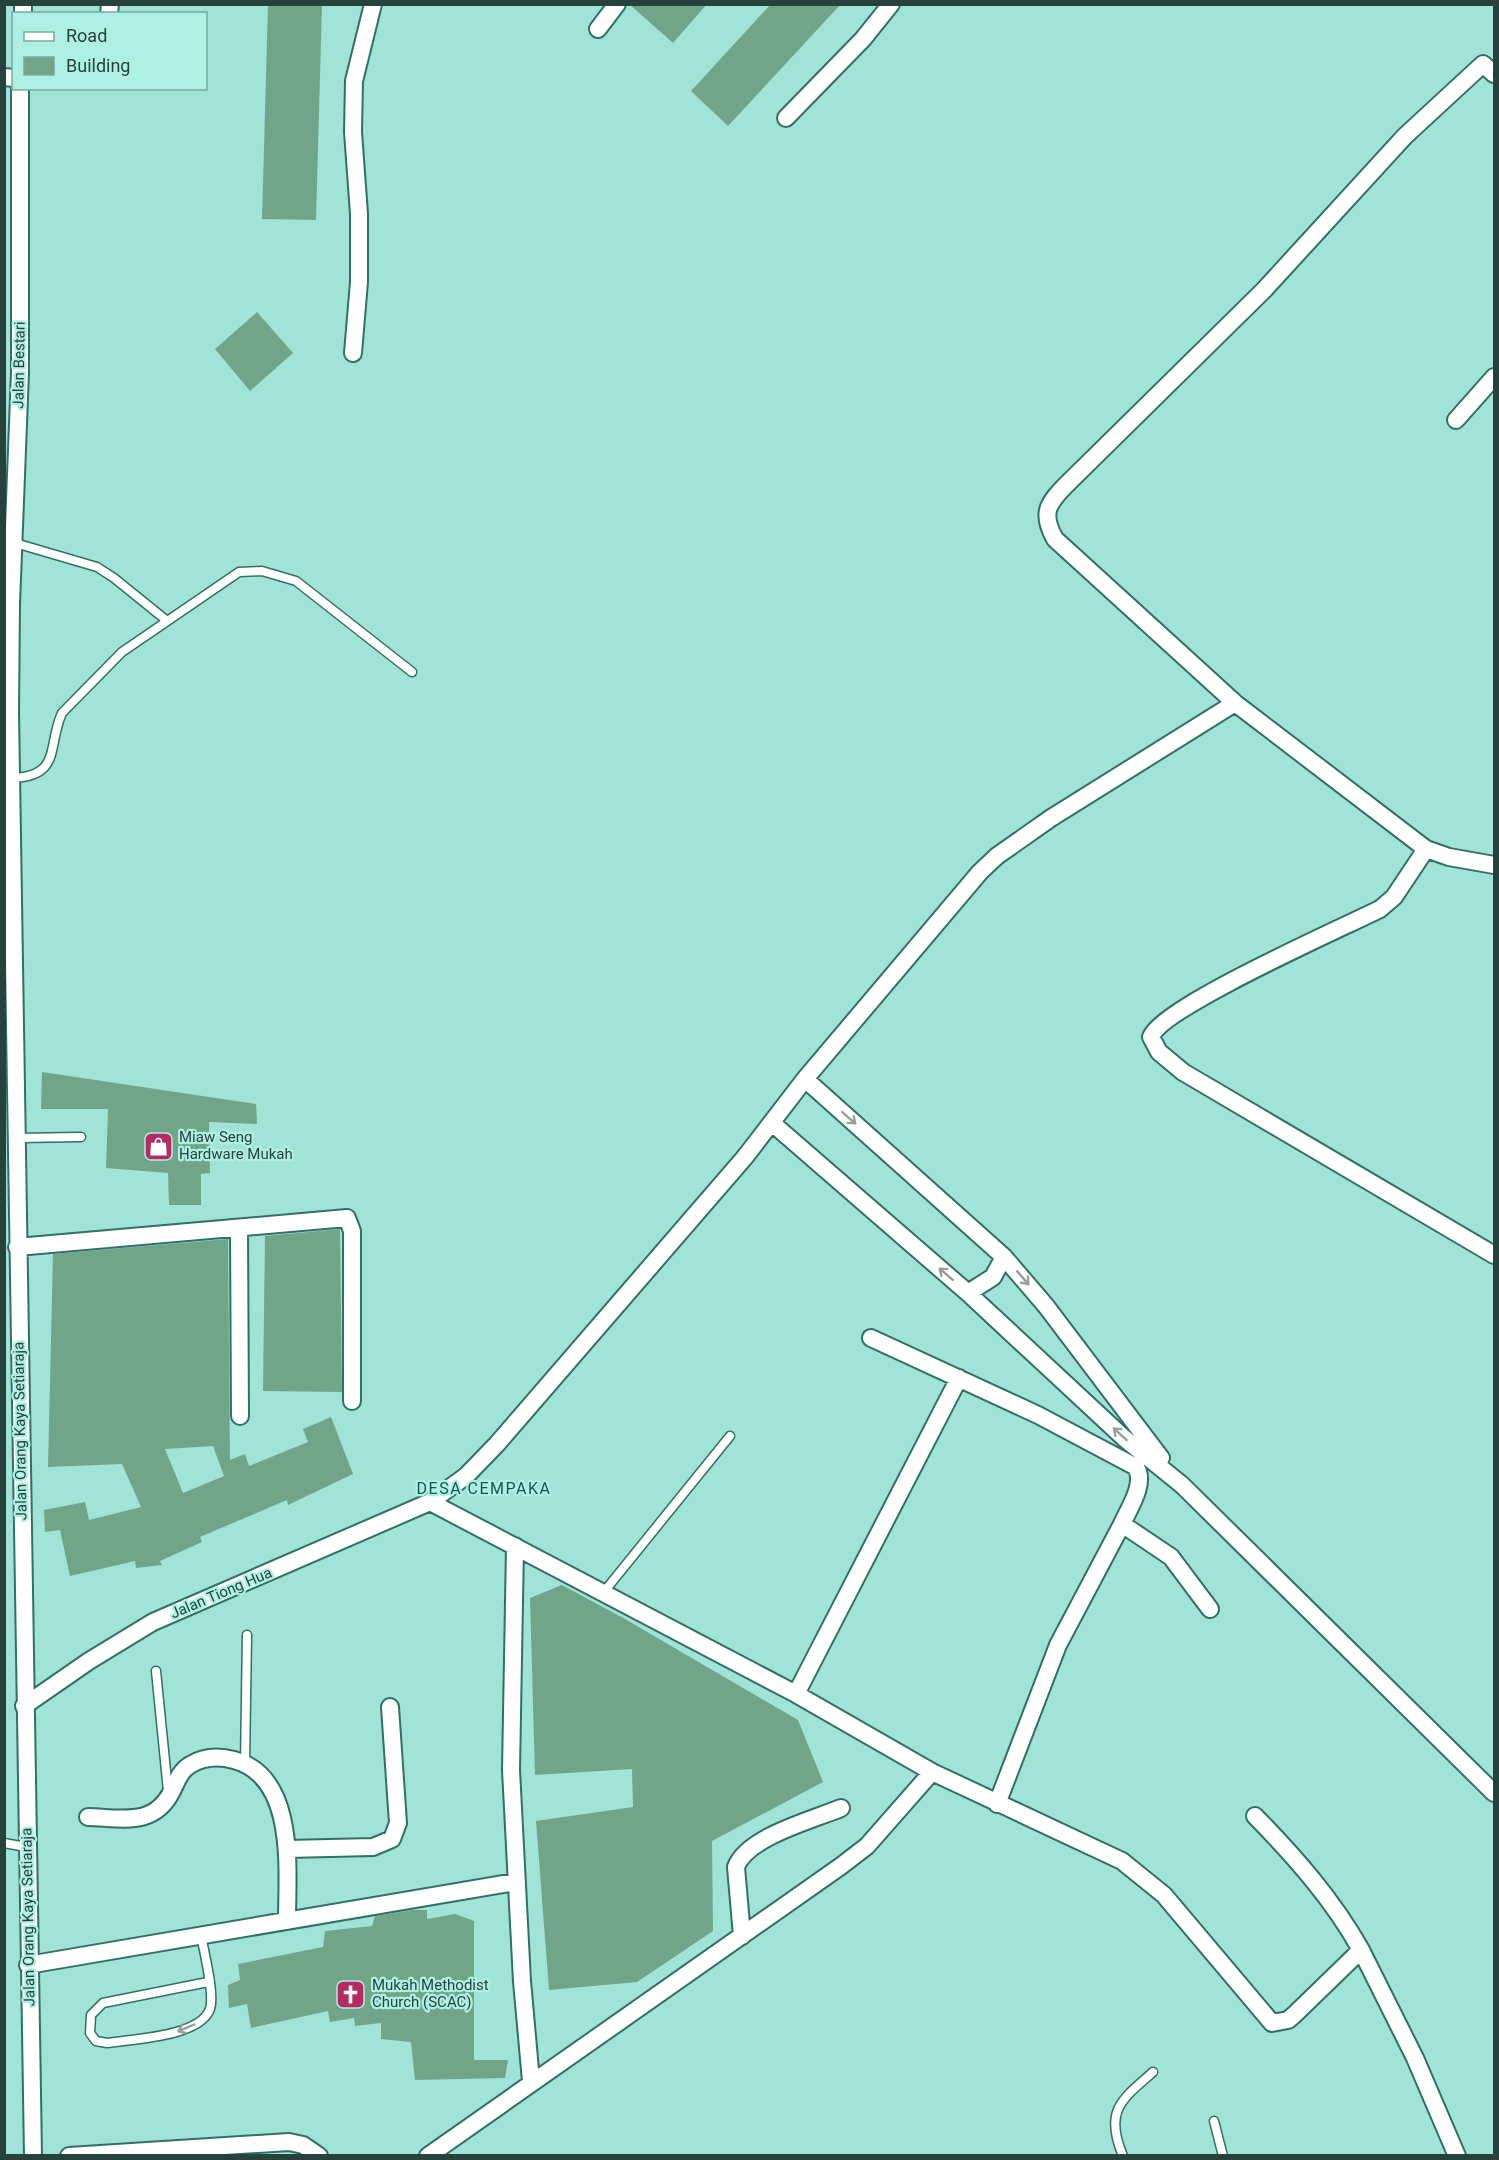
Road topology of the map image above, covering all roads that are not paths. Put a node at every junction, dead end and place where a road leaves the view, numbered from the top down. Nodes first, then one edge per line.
1 (373, 4) edge
2 (617, 4) edge
3 (891, 4) edge
4 (598, 29) dead end
5 (1491, 66) edge
6 (20, 90) edge
7 (786, 118) dead end
8 (353, 353) dead end
9 (12, 372) edge
10 (1494, 377) edge
11 (1456, 420) dead end
12 (15, 543) junction
13 (8, 606) edge
14 (166, 620) junction
15 (412, 672) dead end
16 (1235, 703) junction
17 (7, 711) edge
18 (11, 778) junction
19 (1426, 849) junction
20 (1494, 865) edge
21 (805, 1079) junction
22 (772, 1123) junction
23 (81, 1137) dead end
24 (17, 1138) junction
25 (239, 1228) junction
26 (17, 1247) junction
27 (1494, 1255) edge
28 (1004, 1257) junction
29 (968, 1293) junction
30 (871, 1338) dead end
31 (959, 1378) junction
32 (352, 1401) dead end
33 (240, 1416) dead end
34 (730, 1436) dead end
35 (1182, 1485) junction
36 (430, 1502) junction
37 (1122, 1524) junction
38 (515, 1546) junction
39 (603, 1593) junction
40 (1210, 1609) dead end
41 (246, 1635) dead end
42 (156, 1671) dead end
43 (796, 1694) junction
44 (24, 1706) junction
45 (390, 1707) dead end
46 (245, 1763) junction
47 (932, 1772) junction
48 (1494, 1793) edge
49 (168, 1798) junction
50 (997, 1804) junction
51 (841, 1808) dead end
52 (1255, 1816) dead end
53 (88, 1817) dead end
54 (4, 1843) edge
55 (26, 1847) junction
56 (287, 1849) junction
57 (515, 1882) junction
58 (286, 1921) junction
59 (201, 1935) junction
60 (742, 1936) junction
61 (1362, 1950) junction
62 (28, 1965) junction
63 (208, 1983) junction
64 (1153, 2072) dead end
65 (531, 2081) junction
66 (1214, 2121) dead end
67 (432, 2155) edge
68 (33, 2156) edge
69 (69, 2156) edge
70 (319, 2156) edge
71 (1123, 2156) edge
72 (1223, 2156) edge
73 (1457, 2156) edge

1 - 8 street
2 - 4 street
3 - 7 street
5 - 16 street
6 - 9 street, Jalan Bestari
9 - 12 street, Jalan Bestari
10 - 11 street
12 - 13 street, Jalan Bestari
12 - 14 lane
13 - 17 street, Jalan Bestari
14 - 15 lane
14 - 18 lane
16 - 19 street
16 - 21 street, Jalan Tiong Hua
17 - 18 street, Jalan Orang Kaya Setiaraja
18 - 24 street, Jalan Orang Kaya Setiaraja
19 - 20 street
19 - 27 street
21 - 22 street, Jalan Tiong Hua
21 -> 28 street
29 -> 22 street
22 - 36 street, Jalan Tiong Hua
23 - 24 lane
24 - 26 street, Jalan Orang Kaya Setiaraja
25 - 26 street
25 - 32 street
25 - 33 street
26 - 44 street, Jalan Orang Kaya Setiaraja
28 - 29 street
28 -> 35 street
35 -> 29 street
30 - 31 street
31 - 37 street
31 - 43 street
34 - 39 lane
35 - 48 street
36 - 38 street
36 - 44 street, Jalan Tiong Hua
37 - 40 street
37 - 50 street
38 - 39 street
38 - 57 street
39 - 43 street
41 - 46 lane
42 - 49 lane
43 - 47 street
44 - 55 street, Jalan Orang Kaya Setiaraja
45 - 56 street
46 - 49 street
46 - 56 street
47 - 50 street
47 - 60 street
49 - 53 street
50 - 61 street
51 - 60 street
52 - 61 street
54 - 55 lane
55 - 62 street, Jalan Orang Kaya Setiaraja
56 - 58 street
57 - 58 street
57 - 65 street
58 - 59 street
59 - 62 street
59 - 63 lane
60 - 65 street
61 - 73 street
62 - 68 street, Jalan Orang Kaya Setiaraja
63 -> 63 lane
64 - 71 lane
65 - 67 street
66 - 72 lane
69 - 70 street

